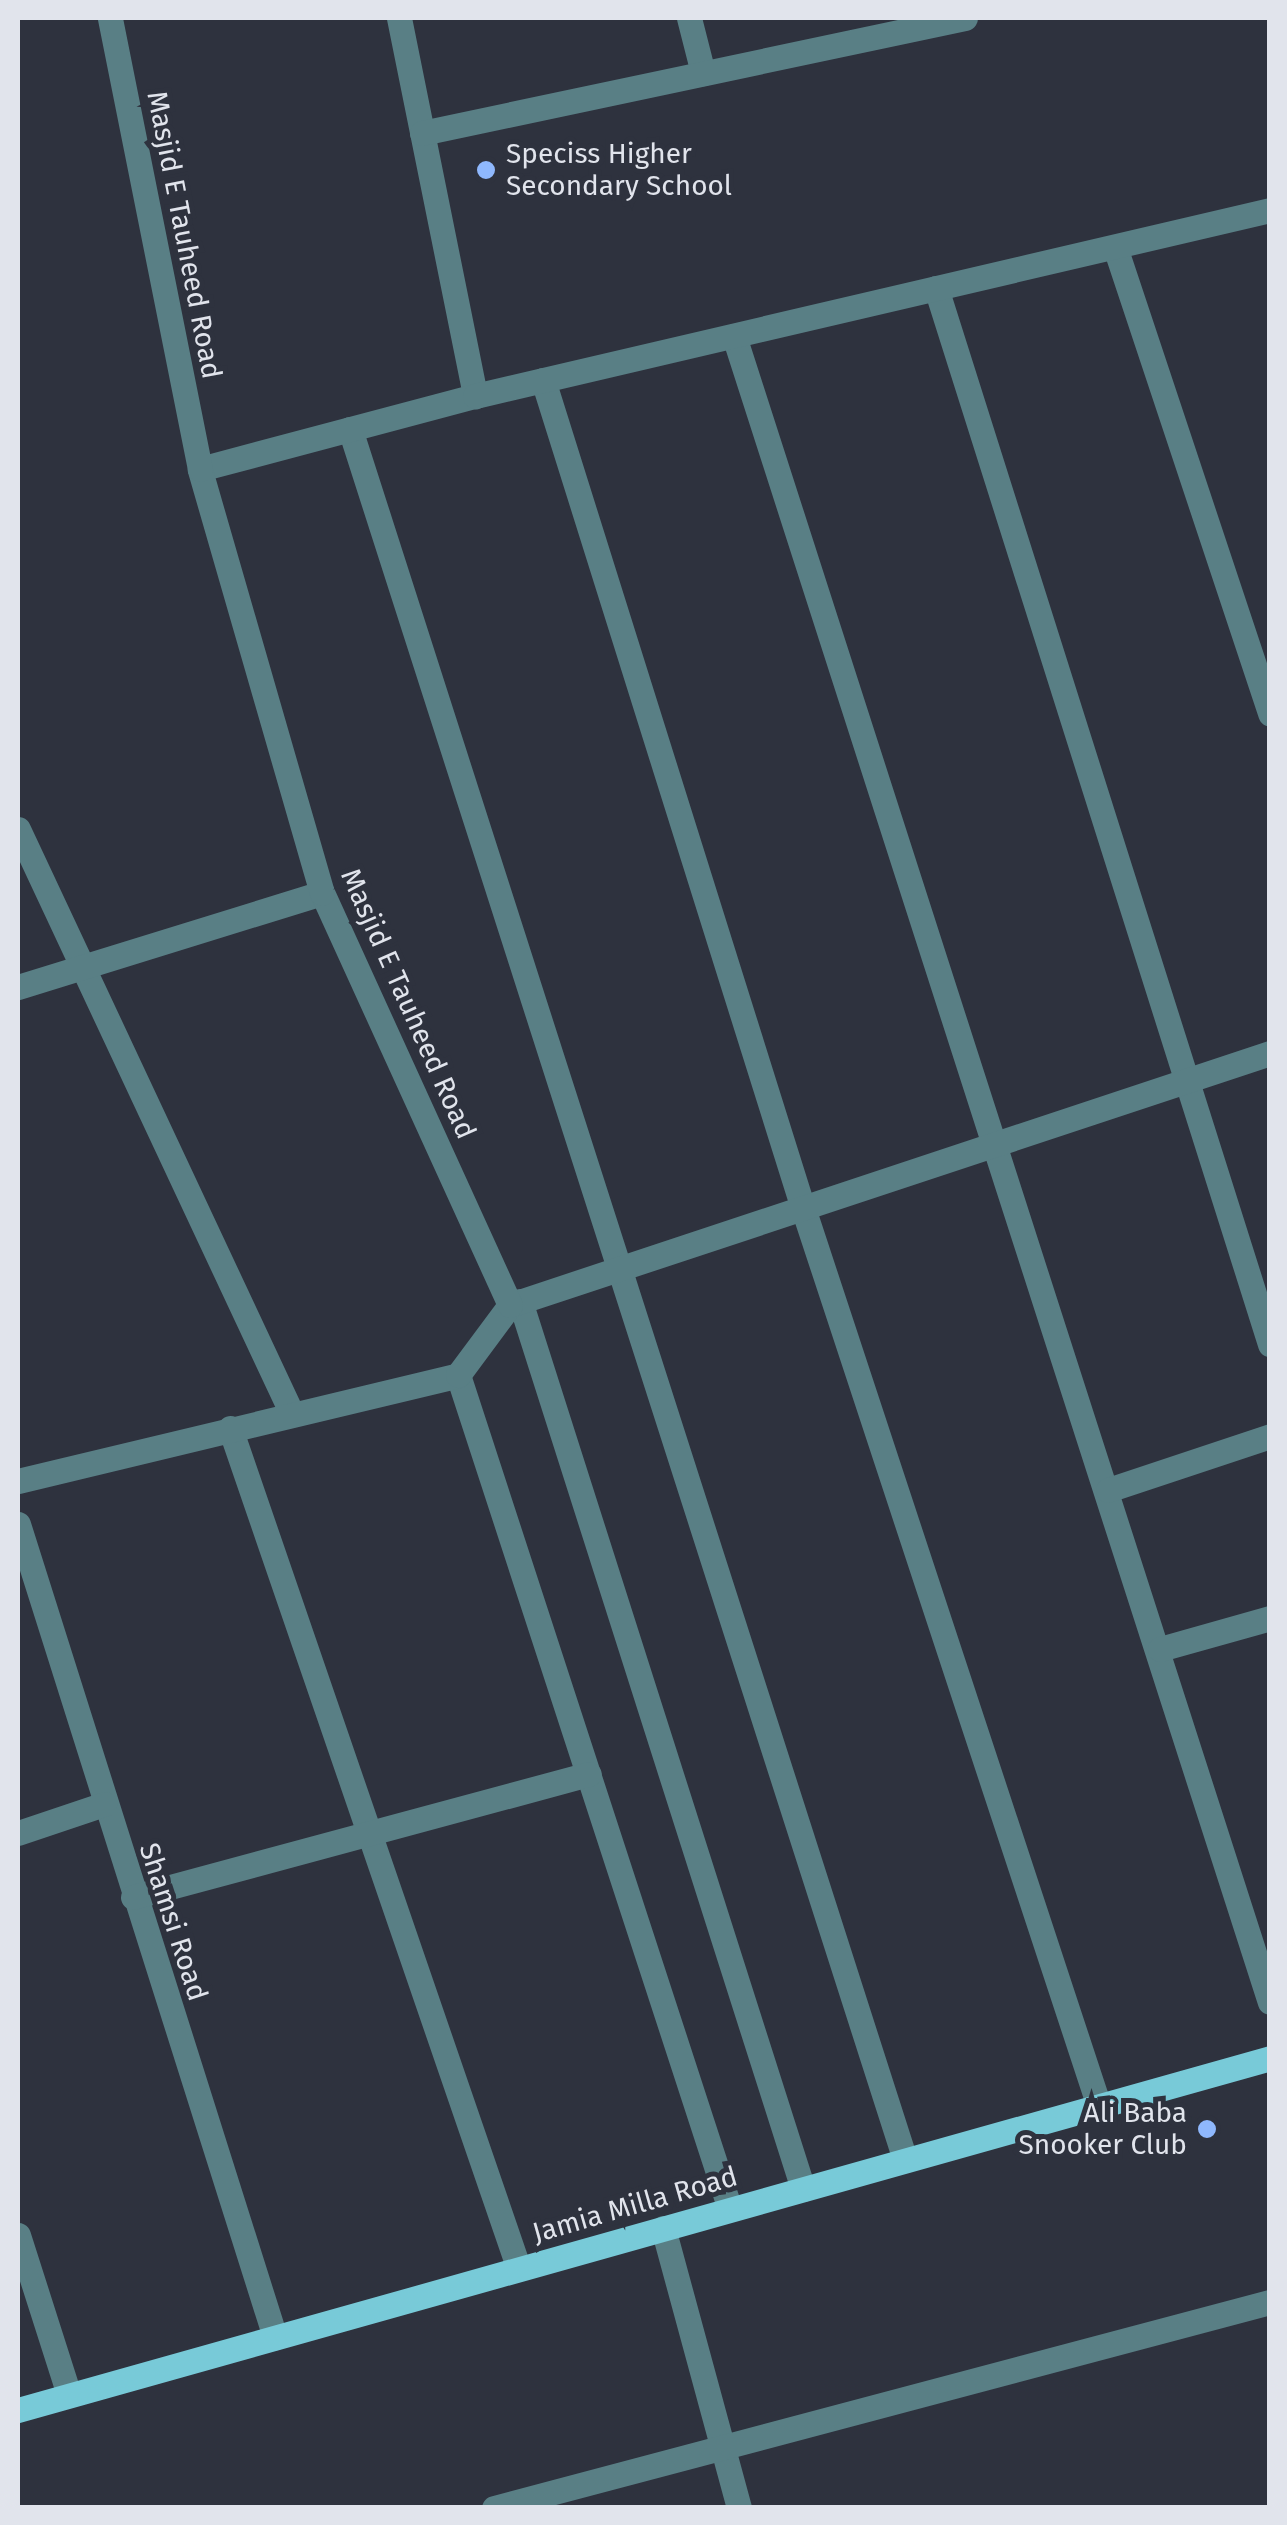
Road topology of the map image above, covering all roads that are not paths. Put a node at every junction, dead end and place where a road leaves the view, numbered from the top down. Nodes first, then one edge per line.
1 (110, 18) edge
2 (399, 18) edge
3 (689, 18) edge
4 (965, 18) edge
5 (703, 73) junction
6 (422, 133) junction
7 (1270, 210) edge
8 (1115, 246) junction
9 (936, 288) junction
10 (734, 336) junction
11 (543, 380) junction
12 (475, 396) junction
13 (350, 429) junction
14 (200, 469) junction
15 (1270, 714) edge
16 (18, 829) edge
17 (322, 893) junction
18 (82, 966) junction
19 (18, 987) edge
20 (1270, 1054) edge
21 (1182, 1082) junction
22 (996, 1144) junction
23 (803, 1208) junction
24 (619, 1268) junction
25 (515, 1303) junction
26 (1270, 1344) edge
27 (458, 1375) junction
28 (292, 1414) junction
29 (230, 1428) junction
30 (1270, 1436) edge
31 (18, 1480) edge
32 (1108, 1490) junction
33 (18, 1524) edge
34 (1270, 1618) edge
35 (1160, 1649) junction
36 (589, 1774) junction
37 (104, 1804) junction
38 (18, 1832) edge
39 (367, 1832) junction
40 (134, 1897) junction
41 (1270, 2002) edge
42 (1270, 2058) edge
43 (1099, 2106) junction
44 (905, 2160) junction
45 (803, 2189) junction
46 (730, 2209) junction
47 (663, 2228) junction
48 (18, 2235) edge
49 (519, 2268) junction
50 (1270, 2302) edge
51 (275, 2337) junction
52 (68, 2395) junction
53 (18, 2410) edge
54 (722, 2444) junction
55 (494, 2508) edge
56 (738, 2508) edge

1 - 14 street, Masjid E Tauheed Road
2 - 6 street
3 - 5 street
4 - 5 street
5 - 6 street
6 - 12 street
7 - 8 street
8 - 9 street
8 - 15 street
9 - 10 street
9 - 21 street
10 - 11 street
10 - 22 street
11 - 12 street
11 - 23 street
12 - 13 street
13 - 14 street
13 - 24 street
14 - 17 street, Masjid E Tauheed Road
16 - 18 street
17 - 18 street
17 - 25 street, Masjid E Tauheed Road
18 - 19 street
18 - 28 street
20 - 21 street
21 - 22 street
21 - 26 street
22 - 23 street
22 - 32 street
23 - 24 street
23 - 43 street
24 - 25 street
24 - 44 street
25 - 27 street
25 - 45 street, Masjid E Tauheed Road
27 - 28 street
27 - 36 street
28 - 29 street
29 - 31 street
29 - 39 street
30 - 32 street
32 - 35 street
33 - 37 street, Shamsi Road
34 - 35 street
35 - 41 street
36 - 39 street
36 - 46 street
37 - 38 street
37 - 40 street, Shamsi Road
39 - 40 street
39 - 49 street
40 - 51 street, Shamsi Road
42 - 43 main road, Jamia Milla Road
43 - 44 main road, Jamia Milla Road
44 - 45 main road, Jamia Milla Road
45 - 46 main road, Jamia Milla Road
46 - 47 main road, Jamia Milla Road
47 - 49 main road, Jamia Milla Road
47 - 54 street
48 - 52 street
49 - 51 main road, Jamia Milla Road
50 - 54 street
51 - 52 main road, Jamia Milla Road
52 - 53 main road, Jamia Milla Road
54 - 55 street
54 - 56 street

